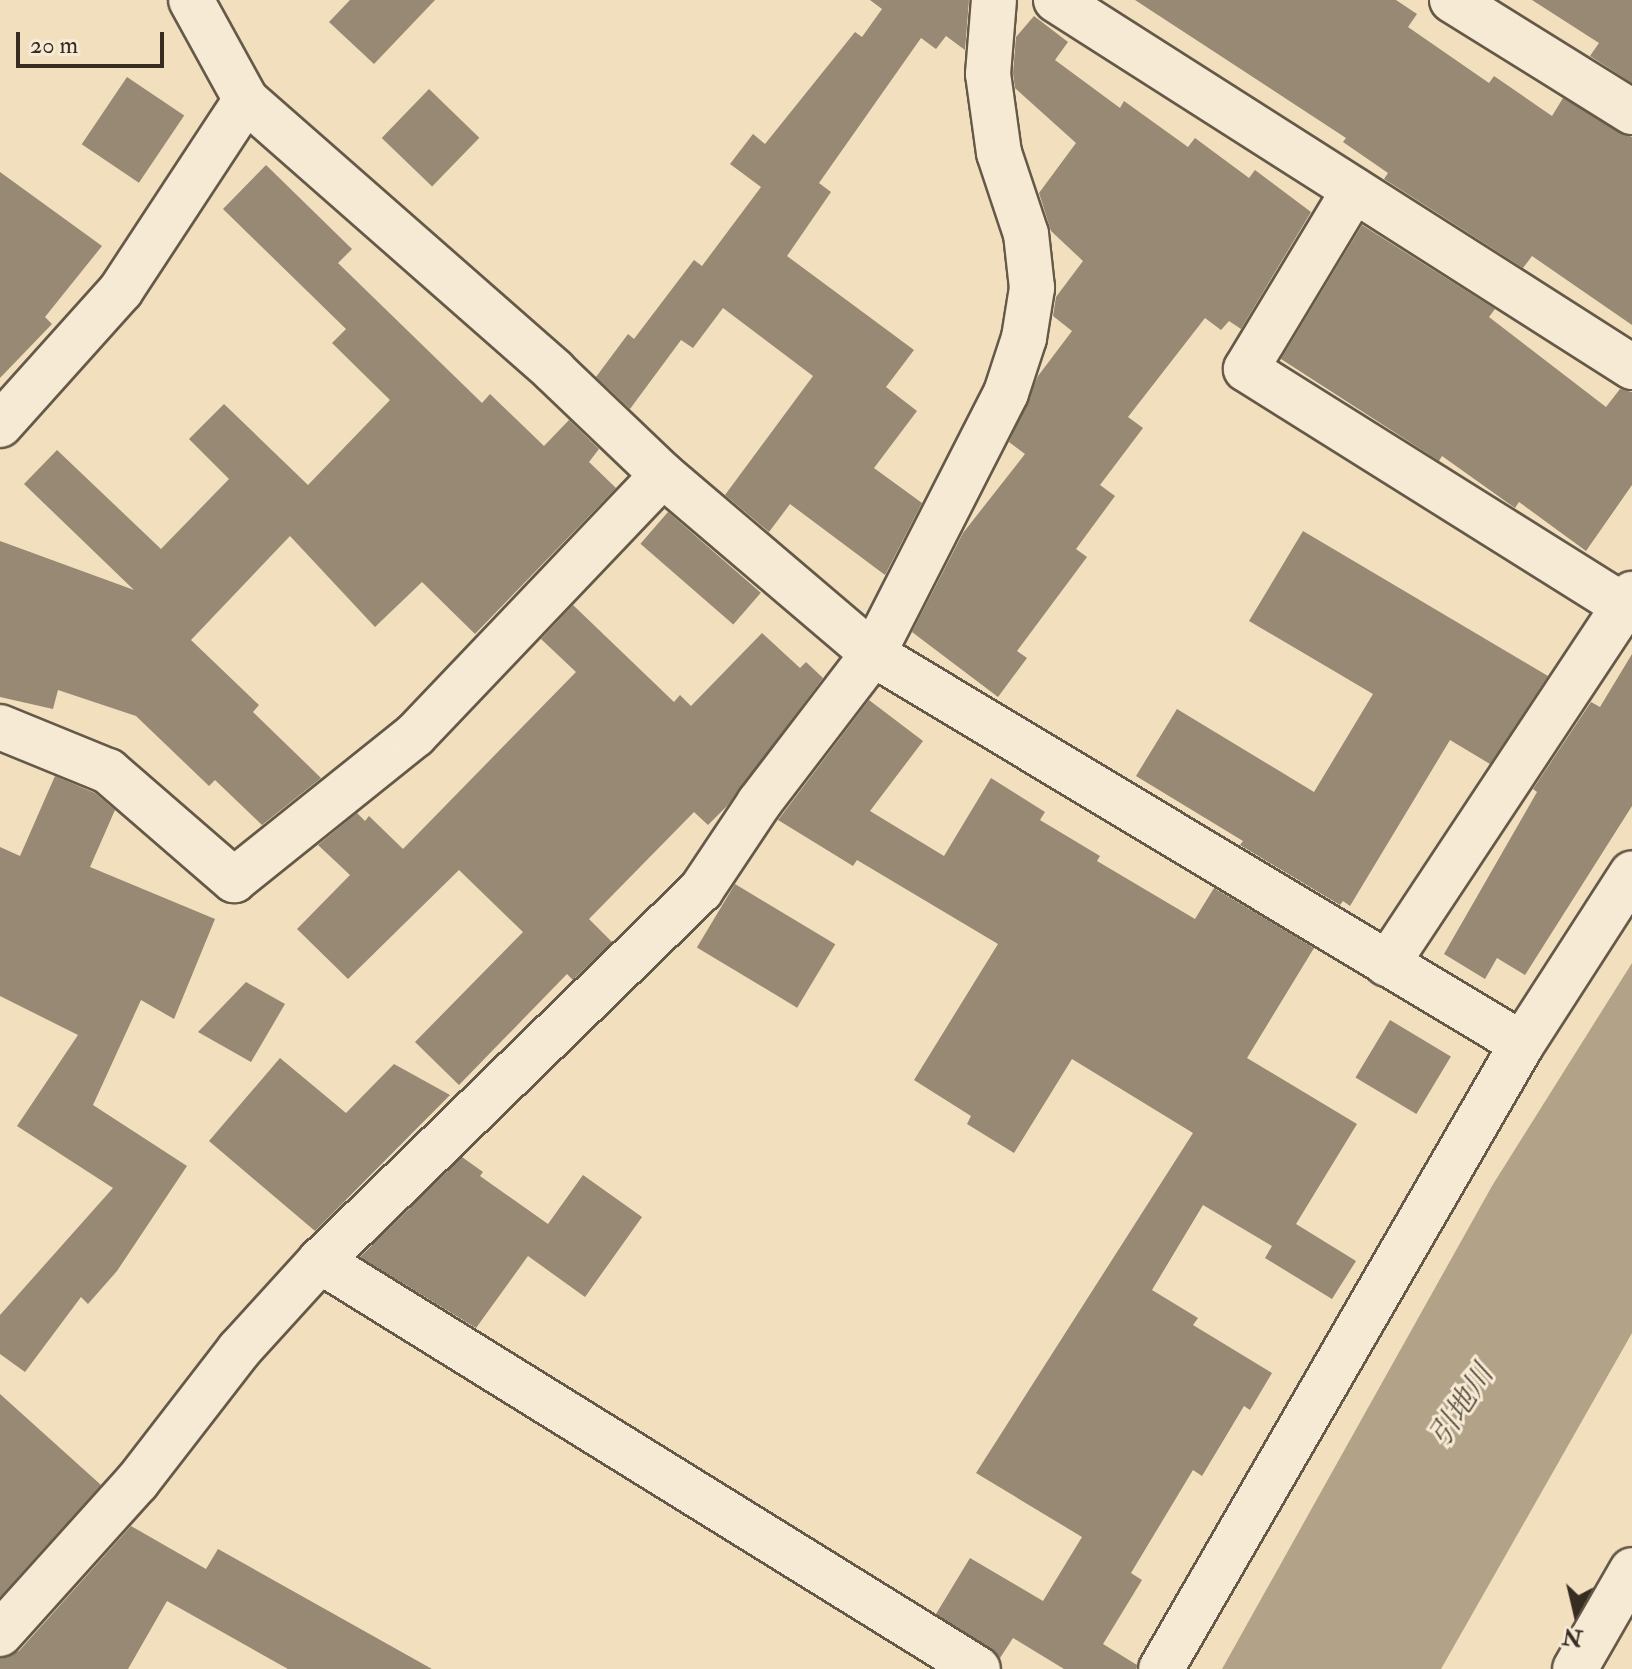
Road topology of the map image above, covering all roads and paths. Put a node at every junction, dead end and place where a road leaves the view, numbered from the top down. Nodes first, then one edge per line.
1 (191, 0) edge
2 (994, 0) edge
3 (1056, 0) edge
4 (1452, 0) edge
5 (246, 100) junction
6 (1632, 112) edge
7 (1354, 190) junction
8 (1632, 367) edge
9 (0, 425) edge
10 (663, 475) junction
11 (1628, 600) edge
12 (873, 654) junction
13 (0, 727) edge
14 (1632, 873) edge
15 (1387, 964) junction
16 (1522, 1044) junction
17 (320, 1261) junction
18 (1632, 1570) edge
19 (0, 1634) edge
20 (978, 1669) edge
21 (1161, 1669) edge
22 (1575, 1669) edge

1 - 5 street
2 - 12 street
3 - 7 street
4 - 6 street
5 - 9 street
5 - 10 street
7 - 8 street
7 - 11 street
10 - 12 street
10 - 13 street
11 - 15 street
12 - 15 street
12 - 17 street
14 - 16 street
15 - 16 street
16 - 21 street
17 - 19 street
17 - 20 street
18 - 22 street

